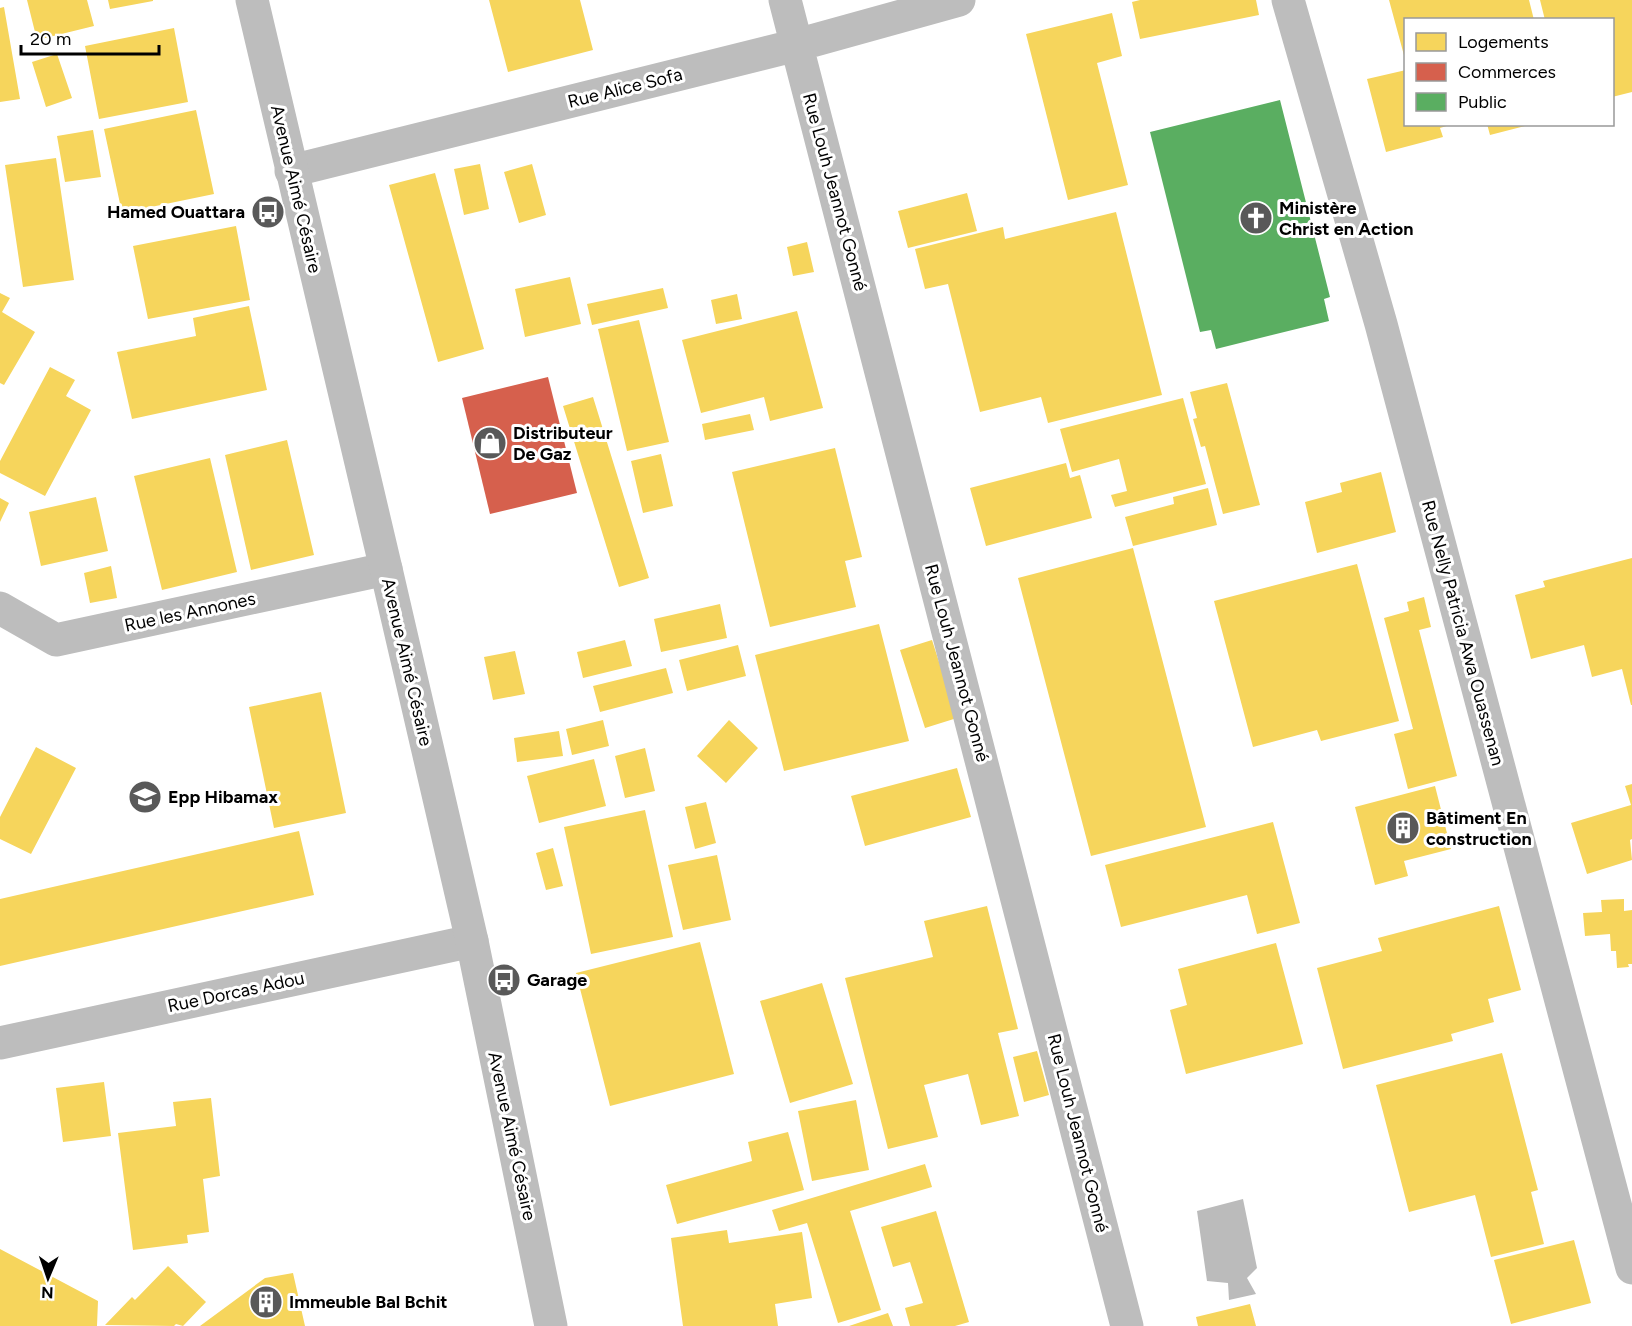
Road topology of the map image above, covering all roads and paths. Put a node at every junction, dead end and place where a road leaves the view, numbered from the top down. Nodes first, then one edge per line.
1 (252, 0) edge
2 (786, 0) edge
3 (959, 0) edge
4 (1288, 0) edge
5 (797, 45) junction
6 (291, 171) junction
7 (386, 569) junction
8 (0, 608) edge
9 (471, 941) junction
10 (0, 1043) edge
11 (1632, 1268) edge
12 (551, 1326) edge
13 (1127, 1326) edge

1 - 6 street, Avenue Aimé Césaire
2 - 5 street, Rue Louh Jeannot Gonné
3 - 5 street, Rue Alice Sofa
4 - 11 street, Rue Nelly Patricia Awa Ouassenan
5 - 6 street, Rue Alice Sofa
5 - 13 street, Rue Louh Jeannot Gonné
6 - 7 street, Avenue Aimé Césaire
7 - 8 street, Rue les Annones
7 - 9 street, Avenue Aimé Césaire
9 - 10 street, Rue Dorcas Adou
9 - 12 street, Avenue Aimé Césaire

